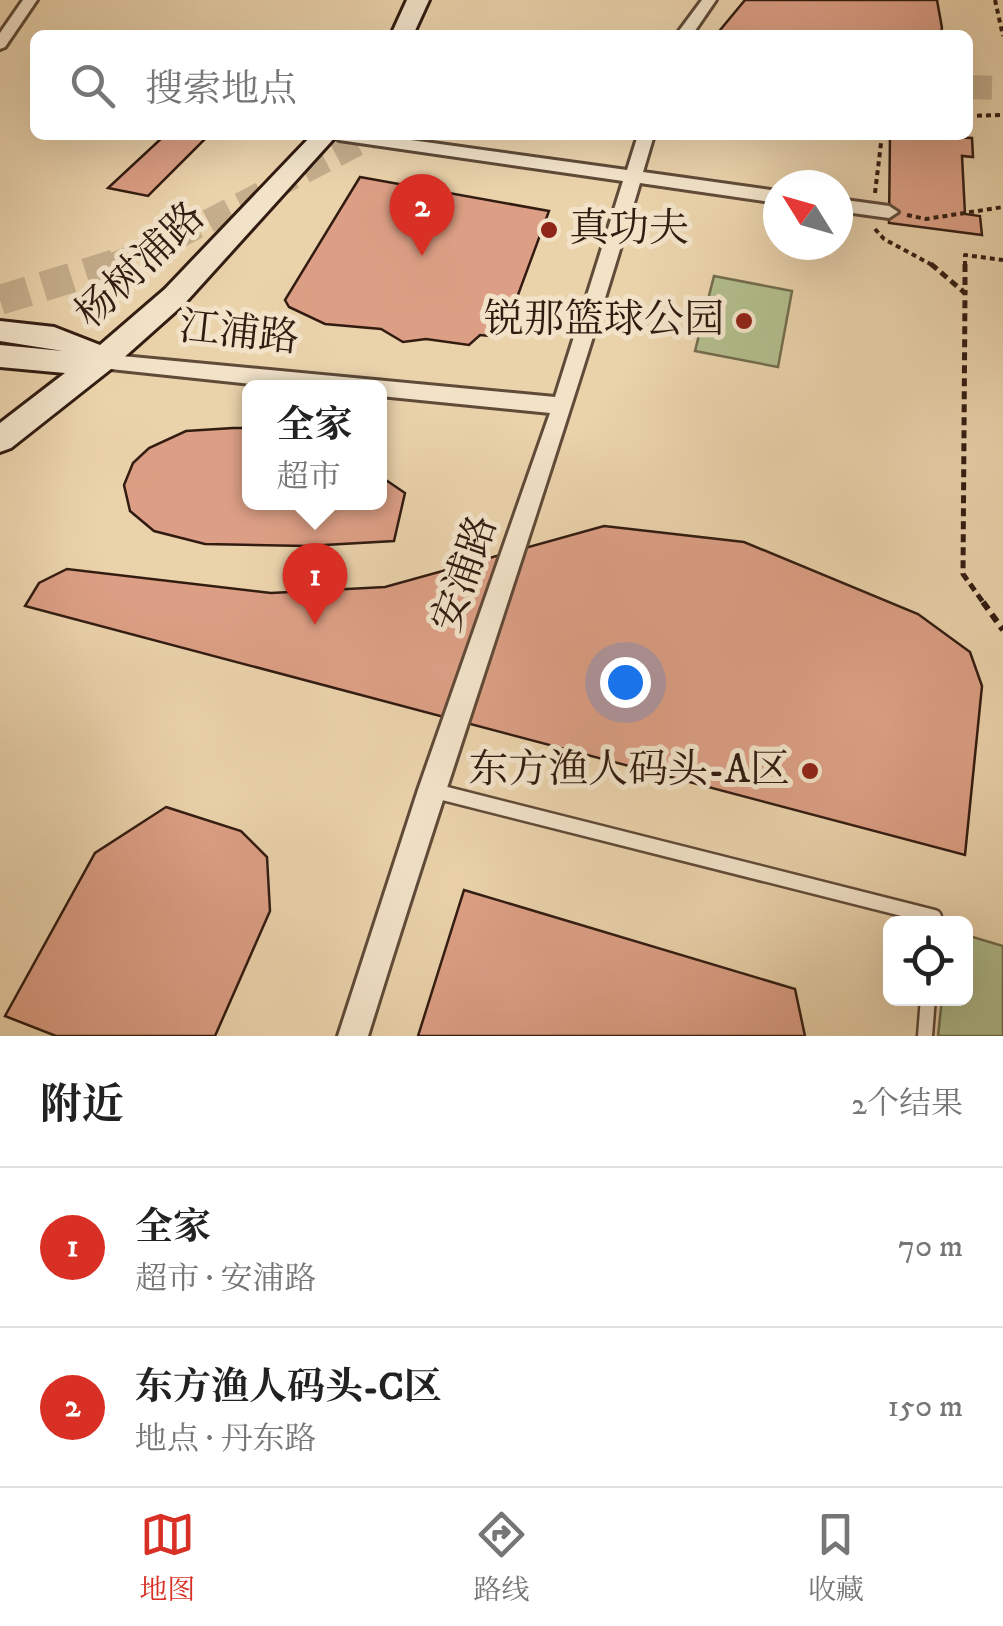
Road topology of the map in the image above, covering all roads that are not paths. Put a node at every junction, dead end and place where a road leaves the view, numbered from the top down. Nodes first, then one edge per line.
1 (30, 0) edge
2 (418, 0) edge
3 (709, 0) edge
4 (404, 30) edge
5 (688, 30) edge
6 (0, 44) edge
7 (320, 140) edge
8 (373, 140) edge
9 (644, 140) edge
10 (632, 178) junction
11 (763, 195) edge
12 (853, 207) edge
13 (882, 210) road end
14 (0, 330) edge
15 (0, 356) edge
16 (101, 361) junction
17 (290, 380) edge
18 (387, 389) edge
19 (563, 406) junction
20 (0, 440) edge
21 (431, 790) junction
22 (930, 916) edge
23 (927, 1006) edge
24 (353, 1036) edge
25 (925, 1036) edge

1 - 6 street
2 - 4 main road
3 - 5 street
7 - 16 main road, 杨树浦路
8 - 10 street
9 - 10 street, 安浦路
10 - 11 street
10 - 19 street, 安浦路
12 - 13 street
14 - 16 main road, 江浦路
15 - 16 main road, 江浦路
16 - 17 street, 江浦路
16 - 20 main road, 杨树浦路
18 - 19 street
19 - 21 street, 安浦路
21 - 22 lane
21 - 24 street, 安浦路
23 - 25 lane

